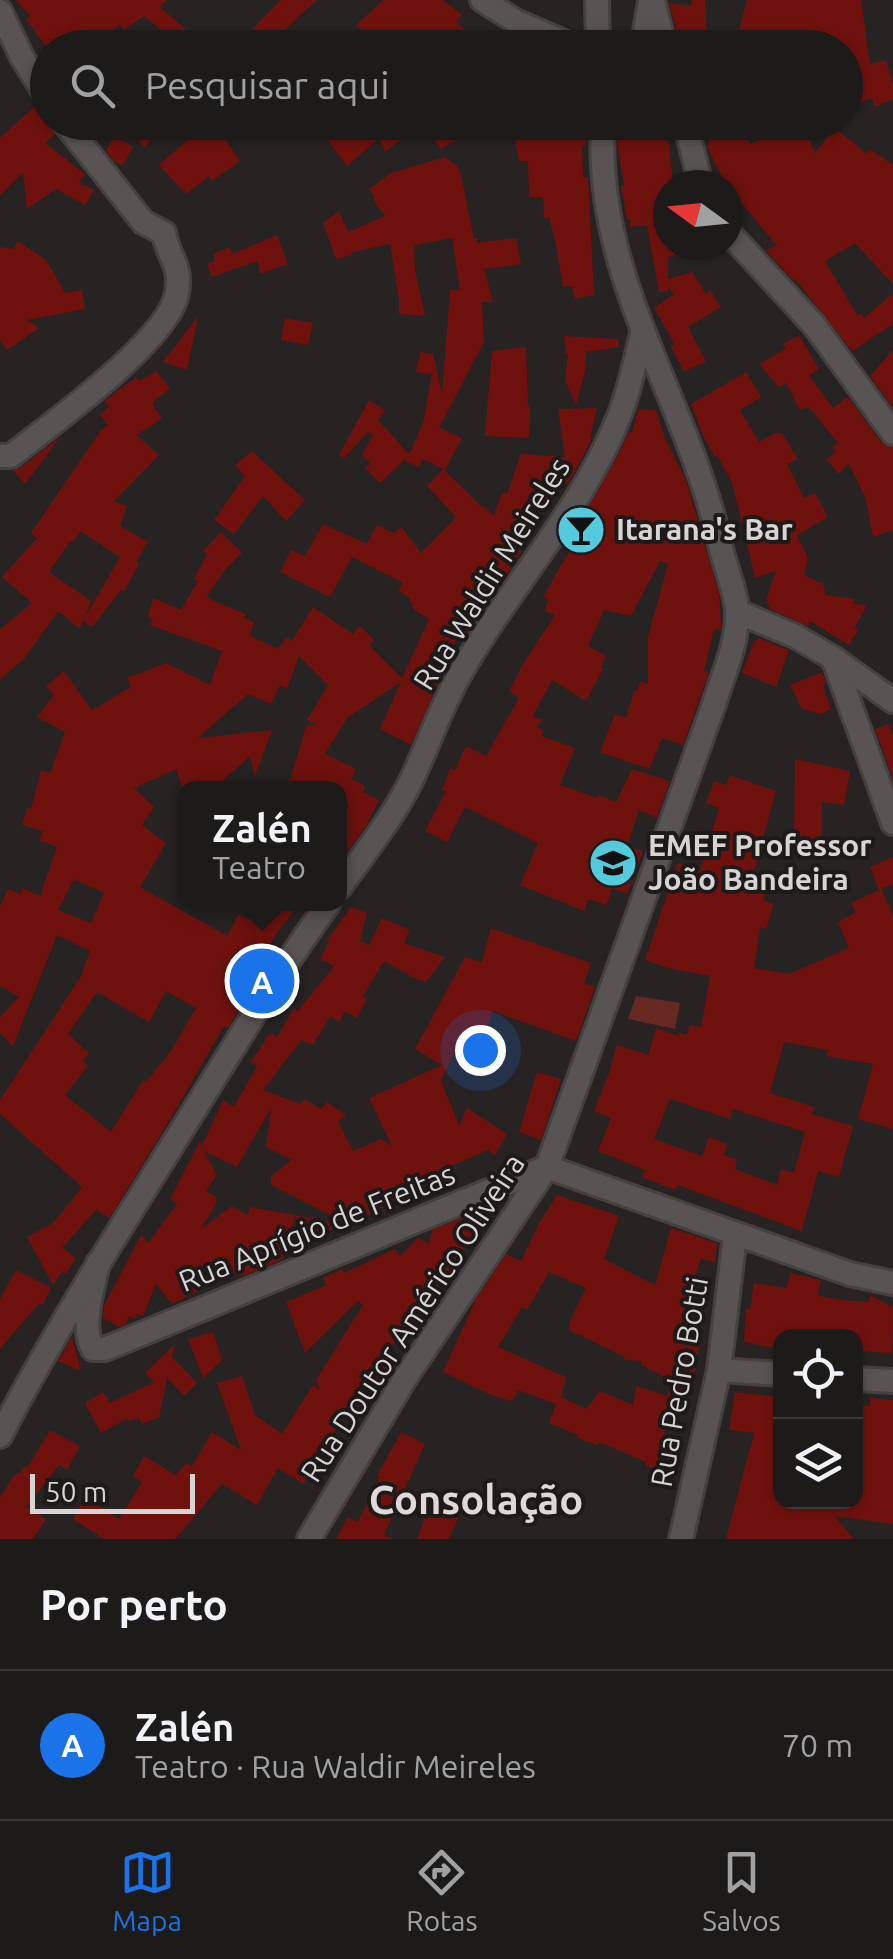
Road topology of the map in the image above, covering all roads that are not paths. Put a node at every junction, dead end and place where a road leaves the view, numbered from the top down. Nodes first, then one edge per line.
1 (482, 0) edge
2 (597, 0) edge
3 (652, 0) edge
4 (0, 11) edge
5 (536, 30) edge
6 (598, 30) edge
7 (646, 30) edge
8 (660, 30) edge
9 (30, 71) edge
10 (78, 140) edge
11 (602, 140) edge
12 (690, 140) edge
13 (698, 170) edge
14 (743, 250) edge
15 (642, 332) junction
16 (893, 433) edge
17 (6, 456) edge
18 (738, 612) junction
19 (833, 658) junction
20 (893, 700) edge
21 (893, 823) edge
22 (347, 877) edge
23 (323, 911) edge
24 (547, 1167) junction
25 (735, 1235) junction
26 (98, 1263) junction
27 (893, 1282) edge
28 (719, 1370) junction
29 (773, 1374) edge
30 (863, 1379) edge
31 (893, 1381) edge
32 (8, 1407) edge
33 (0, 1436) edge
34 (309, 1539) edge
35 (681, 1539) edge

1 - 5 street
2 - 6 street
3 - 7 street
3 - 8 street
4 - 9 street
10 - 17 street
11 - 15 street, Rua Doutor Américo Oliveira
12 - 13 street
14 - 16 street
15 - 18 street, Rua Doutor Américo Oliveira
15 - 22 street, Rua Waldir Meireles
18 - 19 street
18 - 24 street, Rua Doutor Américo Oliveira
19 - 20 street
19 - 21 street
23 - 26 street
24 - 25 street
24 - 26 street, Rua Aprígio de Freitas
24 - 34 street, Rua Doutor Américo Oliveira
25 - 27 street
25 - 28 street, Rua Pedro Botti
26 - 32 street
28 - 29 street
28 - 35 street, Rua Pedro Botti
30 - 31 street
32 - 33 street

